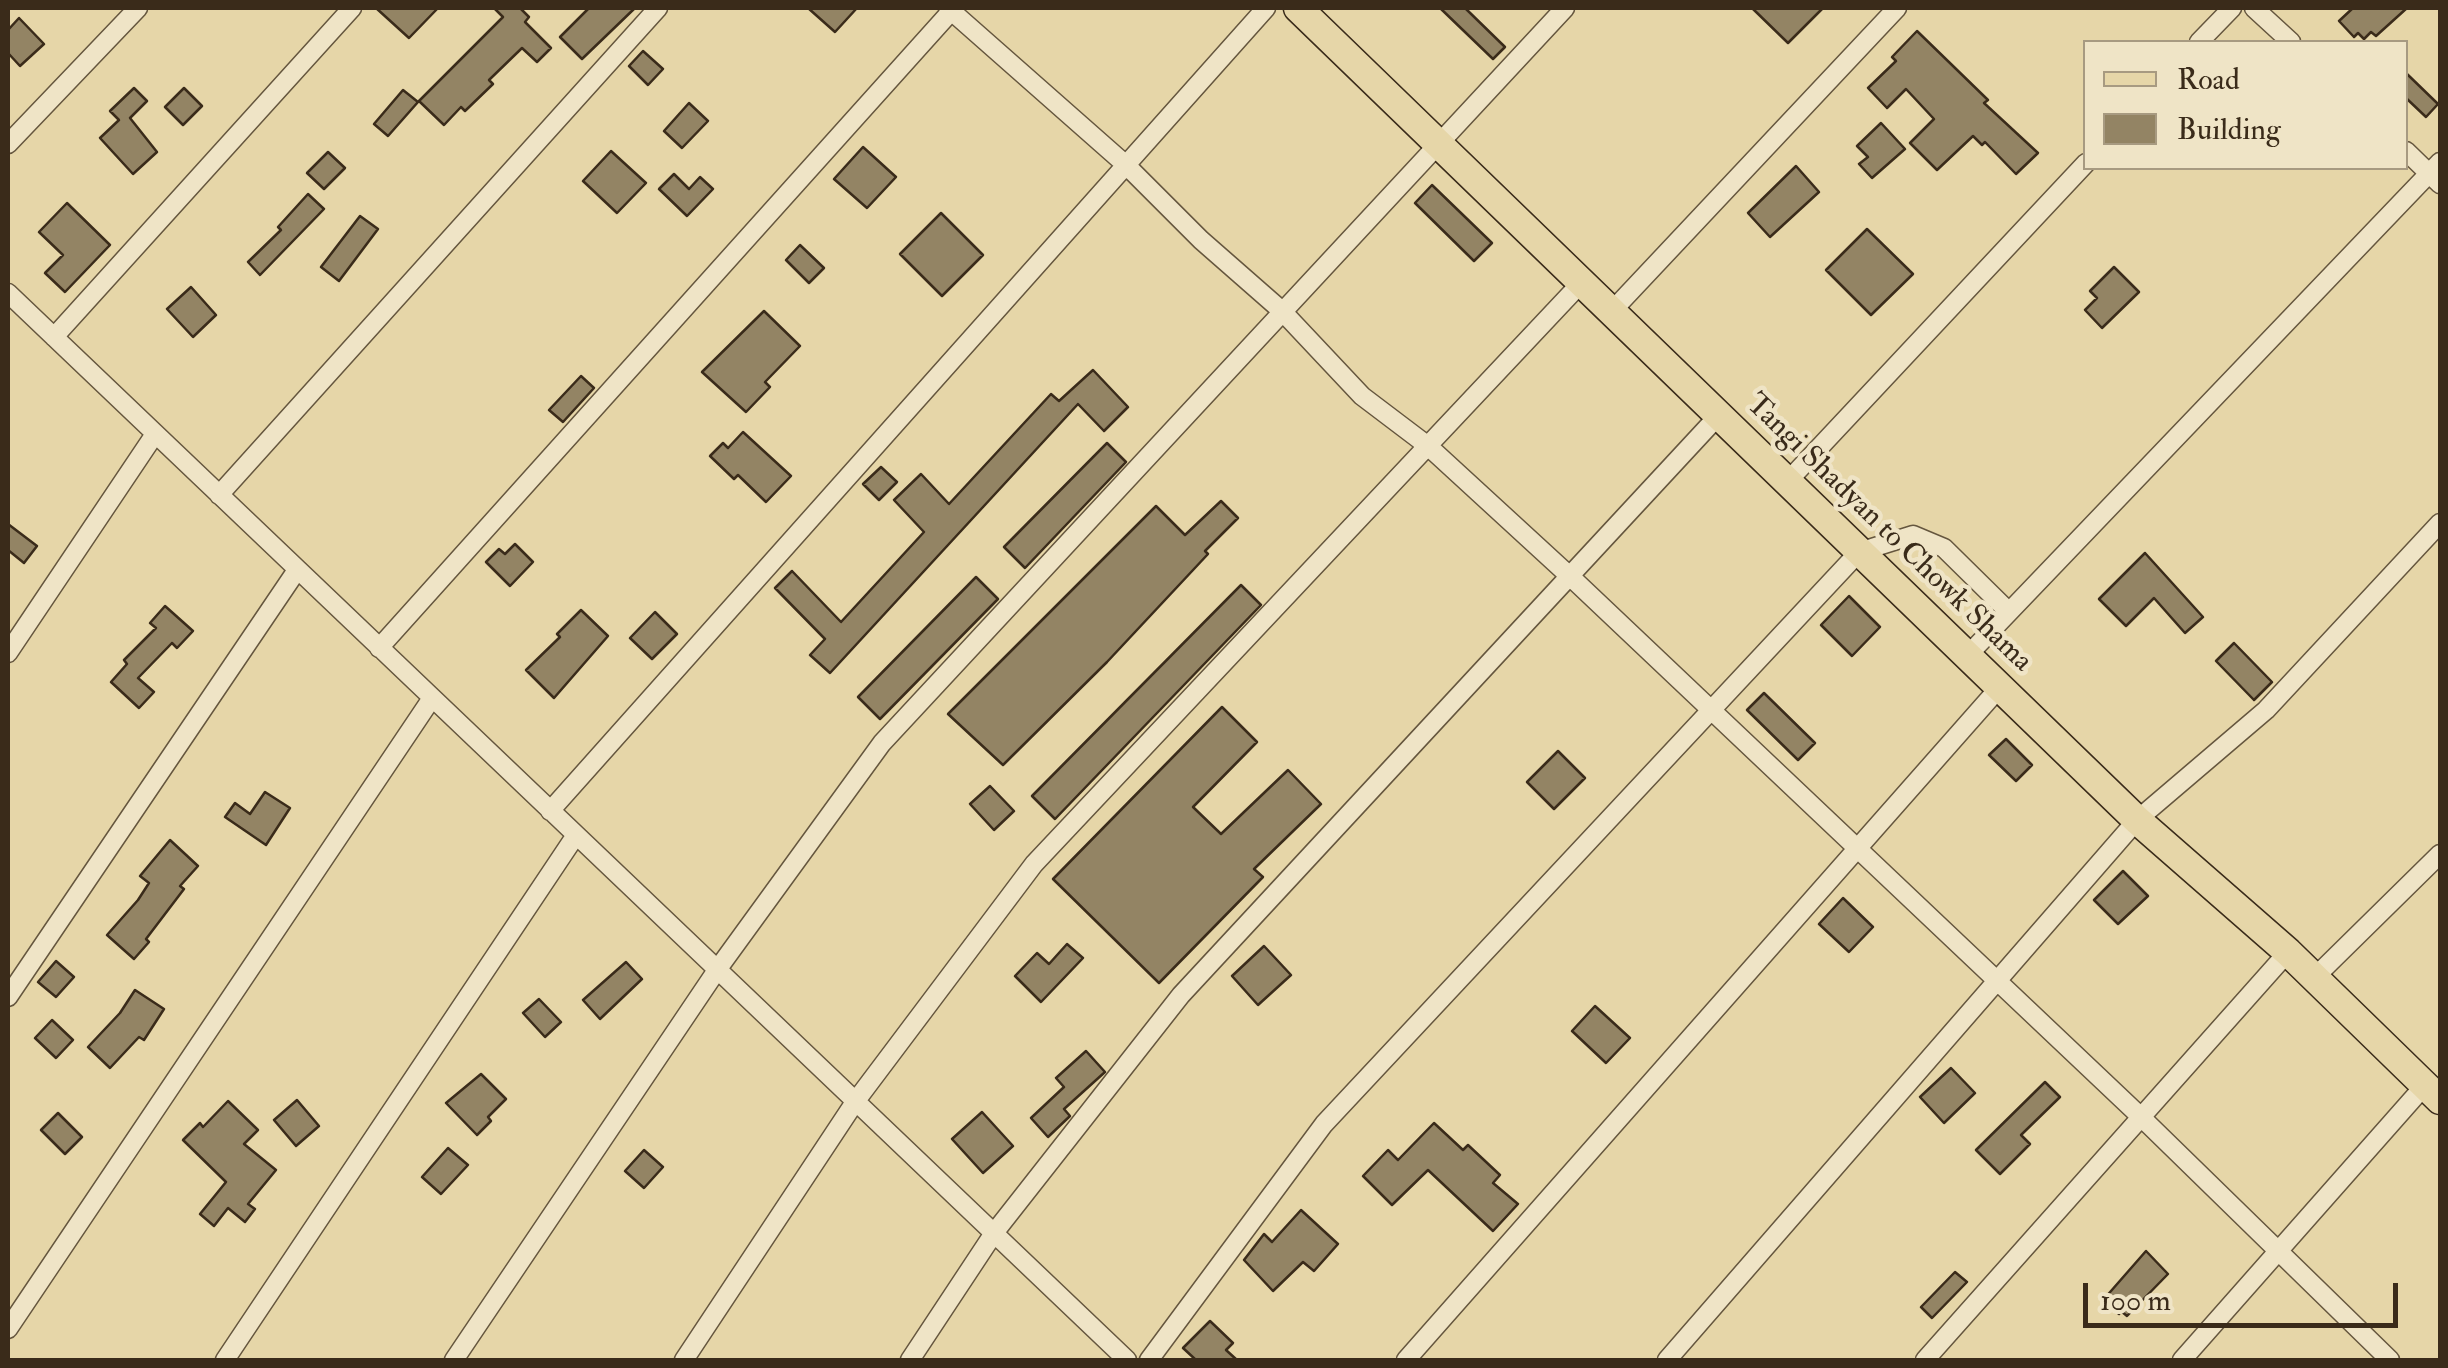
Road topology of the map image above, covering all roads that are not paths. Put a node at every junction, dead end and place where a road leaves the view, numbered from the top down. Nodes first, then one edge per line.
1 (138, 8) edge
2 (352, 8) edge
3 (658, 8) edge
4 (951, 8) edge
5 (1266, 8) edge
6 (1298, 8) edge
7 (1565, 8) edge
8 (1897, 8) edge
9 (2232, 8) edge
10 (2254, 8) edge
11 (2201, 40) edge
12 (2289, 40) edge
13 (1438, 142) junction
14 (8, 144) edge
15 (2408, 151) edge
16 (1126, 165) junction
17 (2083, 166) edge
18 (2437, 173) edge
19 (1582, 282) junction
20 (10, 300) edge
21 (1282, 311) junction
22 (1612, 311) junction
23 (54, 337) junction
24 (1718, 415) junction
25 (155, 434) junction
26 (1428, 446) junction
27 (1787, 482) junction
28 (219, 495) junction
29 (2440, 523) edge
30 (1859, 552) junction
31 (297, 570) junction
32 (1569, 576) junction
33 (2010, 612) junction
34 (379, 648) junction
35 (8, 653) edge
36 (1967, 656) junction
37 (2000, 688) junction
38 (432, 698) junction
39 (1710, 711) junction
40 (550, 810) junction
41 (2137, 820) junction
42 (576, 835) junction
43 (1856, 850) junction
44 (2440, 854) edge
45 (2288, 952) junction
46 (718, 970) junction
47 (2314, 977) junction
48 (1997, 982) junction
49 (8, 997) edge
50 (2433, 1092) edge
51 (856, 1102) junction
52 (2141, 1117) junction
53 (994, 1233) junction
54 (2277, 1253) junction
55 (8, 1329) edge
56 (225, 1360) edge
57 (454, 1360) edge
58 (684, 1360) edge
59 (910, 1360) edge
60 (1127, 1360) edge
61 (1149, 1360) edge
62 (1406, 1360) edge
63 (1667, 1360) edge
64 (1926, 1360) edge
65 (2182, 1360) edge
66 (2390, 1360) edge

1 - 14 street
2 - 23 street
3 - 28 street
4 - 16 street
4 - 34 street
5 - 16 street
6 - 13 main road, Tangi Shadyan to Chowk Shama
7 - 13 street
8 - 22 street
9 - 11 street
10 - 12 street
13 - 19 main road, Tangi Shadyan to Chowk Shama
13 - 21 street
15 - 18 street
16 - 21 street
16 - 40 street
17 - 27 street
18 - 33 street
19 - 22 main road, Tangi Shadyan to Chowk Shama
19 - 26 street
20 - 23 street
21 - 26 street
21 - 46 street
22 - 24 main road, Tangi Shadyan to Chowk Shama
23 - 25 street
24 - 27 main road, Tangi Shadyan to Chowk Shama
24 - 32 street
25 - 28 street
25 - 35 street
26 - 32 street
26 - 51 street
27 - 30 main road, Tangi Shadyan to Chowk Shama
28 - 31 street
29 - 41 street
30 - 33 street
30 - 36 main road, Tangi Shadyan to Chowk Shama
30 - 39 street
31 - 34 street
31 - 49 street
32 - 39 street
32 - 53 street
33 - 36 street
34 - 38 street
36 - 37 main road, Tangi Shadyan to Chowk Shama
37 - 41 main road, Tangi Shadyan to Chowk Shama
37 - 43 street
38 - 40 street
38 - 55 street
39 - 43 street
39 - 61 street
40 - 42 street
41 - 45 main road, Tangi Shadyan to Chowk Shama
41 - 48 street
42 - 46 street
42 - 56 street
43 - 48 street
43 - 62 street
44 - 47 street
45 - 47 main road, Tangi Shadyan to Chowk Shama
45 - 52 street
46 - 51 street
46 - 57 street
47 - 50 main road, Tangi Shadyan to Chowk Shama
48 - 52 street
48 - 63 street
50 - 54 street
51 - 53 street
51 - 58 street
52 - 54 street
52 - 64 street
53 - 59 street
53 - 60 street
54 - 65 street
54 - 66 street

